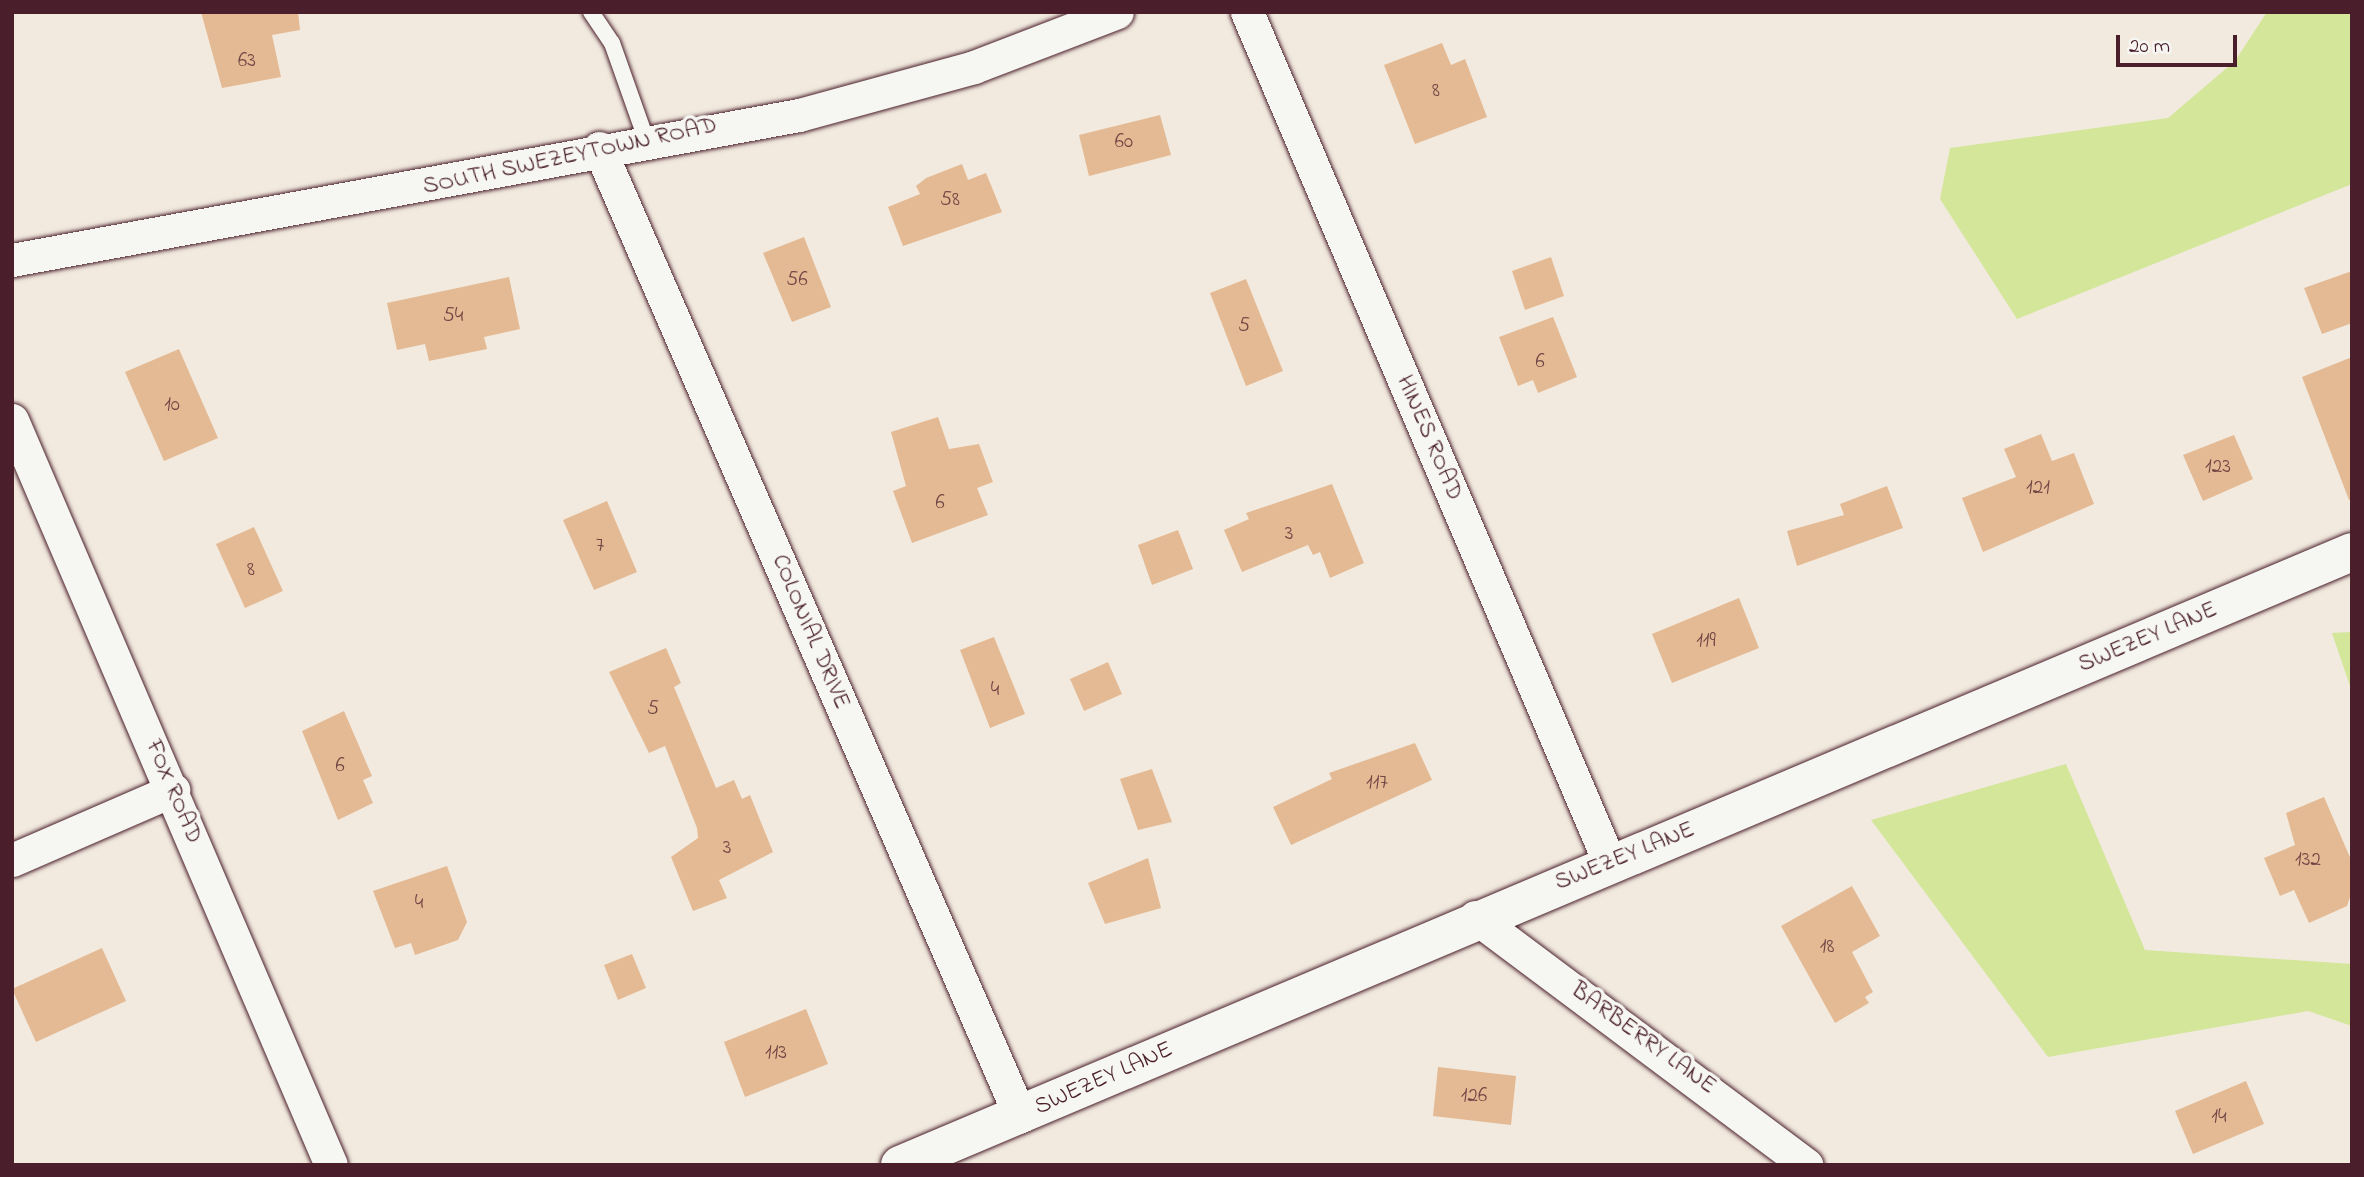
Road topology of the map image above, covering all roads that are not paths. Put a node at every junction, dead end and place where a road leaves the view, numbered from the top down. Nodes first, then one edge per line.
1 (1117, 12) edge
2 (1247, 12) edge
3 (592, 13) edge
4 (646, 139) junction
5 (599, 148) junction
6 (12, 260) edge
7 (12, 420) edge
8 (2352, 552) edge
9 (173, 790) junction
10 (12, 860) edge
11 (1610, 864) junction
12 (1475, 917) junction
13 (1020, 1116) junction
14 (331, 1165) edge
15 (900, 1165) edge
16 (1807, 1165) edge

1 - 4 street, SOUTH SWEZEYTOWN ROAD
2 - 11 street, HINES ROAD
3 - 4 lane
4 - 5 street, SOUTH SWEZEYTOWN ROAD
5 - 6 street, SOUTH SWEZEYTOWN ROAD
5 - 13 street, COLONIAL DRIVE
7 - 9 street, FOX ROAD
8 - 11 street, SWEZEY LANE
9 - 10 street
9 - 14 street, FOX ROAD
11 - 12 street, SWEZEY LANE
12 - 13 street, SWEZEY LANE
12 - 16 street, BARBERRY LANE
13 - 15 street, SWEZEY LANE

